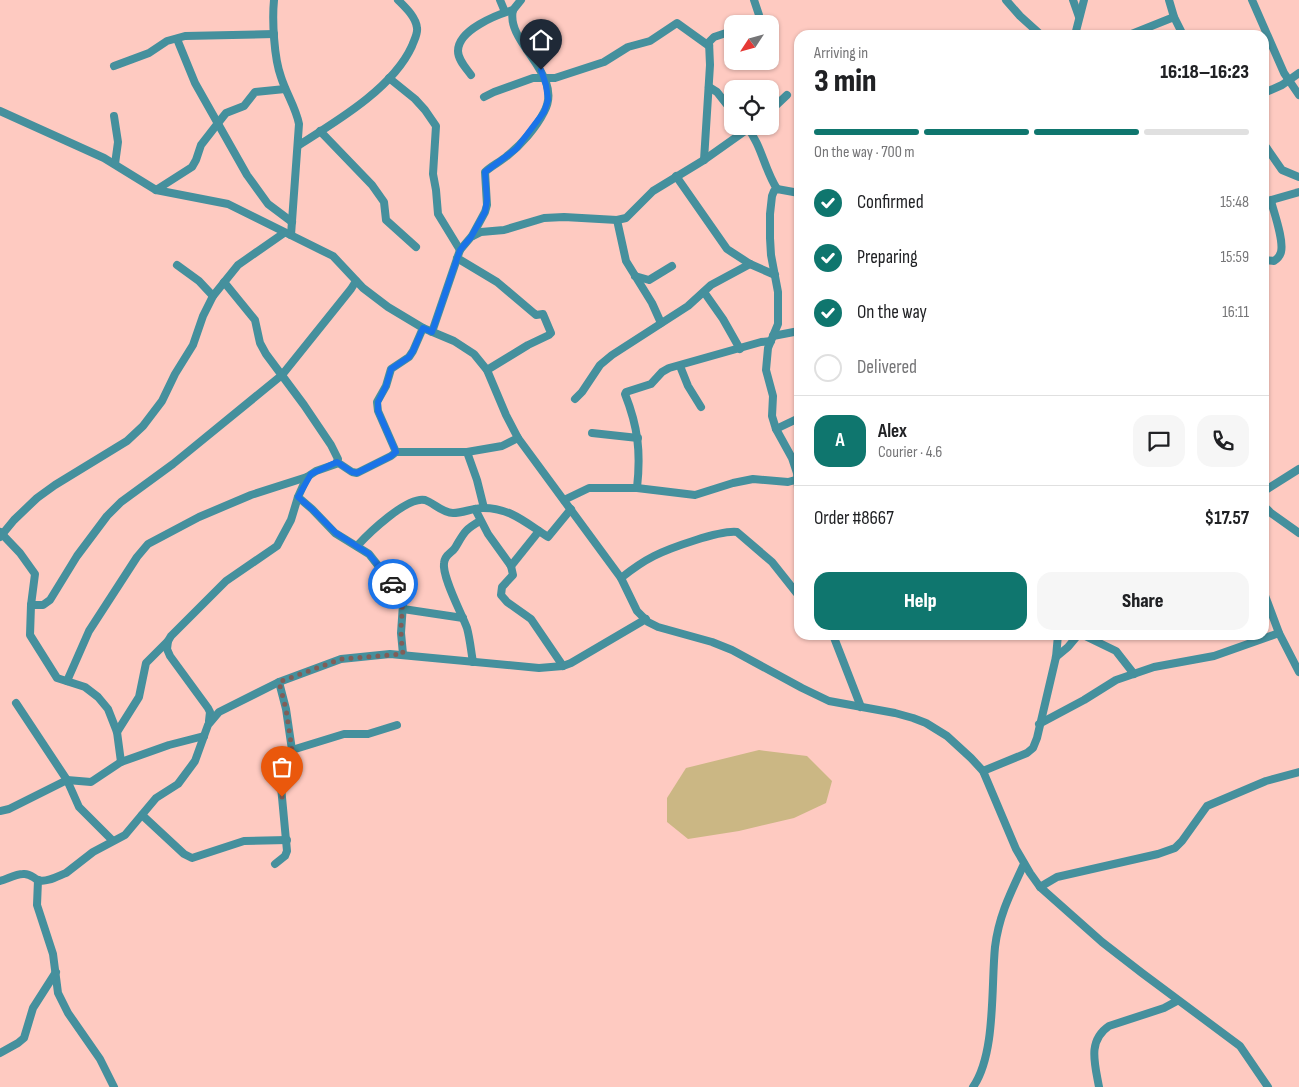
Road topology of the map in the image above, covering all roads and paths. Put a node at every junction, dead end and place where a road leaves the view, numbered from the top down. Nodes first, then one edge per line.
1 (274, 0) edge
2 (398, 0) edge
3 (500, 0) edge
4 (521, 0) edge
5 (754, 0) edge
6 (1006, 0) edge
7 (1073, 0) edge
8 (1084, 0) edge
9 (1169, 0) edge
10 (1252, 0) edge
11 (509, 11) junction
12 (759, 15) edge
13 (1080, 17) junction
14 (1174, 17) junction
15 (1036, 30) edge
16 (1076, 30) edge
17 (1142, 30) edge
18 (1180, 30) edge
19 (1265, 30) edge
20 (274, 34) junction
21 (724, 34) edge
22 (1269, 38) edge
23 (177, 39) junction
24 (709, 46) junction
25 (114, 66) dead end
26 (1299, 73) edge
27 (471, 75) dead end
28 (544, 77) junction
29 (389, 78) junction
30 (1288, 81) junction
31 (709, 87) junction
32 (285, 89) junction
33 (1269, 90) edge
34 (787, 95) dead end
35 (1299, 95) edge
36 (484, 97) dead end
37 (724, 100) edge
38 (779, 103) edge
39 (0, 111) edge
40 (114, 116) dead end
41 (218, 123) junction
42 (320, 131) junction
43 (738, 135) edge
44 (753, 135) edge
45 (299, 145) junction
46 (1269, 151) edge
47 (704, 160) junction
48 (115, 164) junction
49 (676, 176) junction
50 (1299, 177) edge
51 (777, 189) junction
52 (156, 190) junction
53 (794, 192) edge
54 (1299, 192) edge
55 (1269, 200) edge
56 (1269, 207) edge
57 (617, 220) junction
58 (292, 222) junction
59 (288, 234) junction
60 (471, 237) junction
61 (416, 247) dead end
62 (459, 254) junction
63 (1269, 260) edge
64 (750, 264) junction
65 (177, 265) dead end
66 (672, 266) dead end
67 (776, 275) junction
68 (634, 276) junction
69 (356, 281) junction
70 (224, 282) junction
71 (704, 292) junction
72 (213, 296) junction
73 (661, 323) junction
74 (423, 328) junction
75 (432, 332) junction
76 (794, 332) edge
77 (772, 338) junction
78 (740, 349) junction
79 (680, 366) junction
80 (487, 370) junction
81 (282, 375) junction
82 (575, 399) dead end
83 (701, 407) dead end
84 (794, 420) edge
85 (776, 429) junction
86 (592, 433) dead end
87 (518, 438) junction
88 (638, 438) junction
89 (396, 452) junction
90 (467, 452) junction
91 (337, 462) junction
92 (794, 465) edge
93 (1299, 469) edge
94 (307, 477) junction
95 (794, 480) edge
96 (637, 488) junction
97 (1269, 488) edge
98 (298, 497) junction
99 (564, 500) junction
100 (484, 508) junction
101 (475, 509) junction
102 (571, 509) junction
103 (1269, 512) edge
104 (480, 521) junction
105 (539, 531) junction
106 (1299, 533) edge
107 (1, 534) edge
108 (357, 546) junction
109 (511, 566) junction
110 (621, 578) junction
111 (794, 589) edge
112 (31, 605) junction
113 (1269, 605) edge
114 (403, 609) junction
115 (462, 618) junction
116 (646, 620) junction
117 (1280, 632) junction
118 (1269, 636) edge
119 (834, 640) edge
120 (1058, 640) edge
121 (1074, 640) edge
122 (1093, 640) edge
123 (1258, 640) edge
124 (168, 641) junction
125 (403, 654) junction
126 (1056, 656) junction
127 (473, 662) junction
128 (563, 666) junction
129 (1299, 672) edge
130 (1134, 674) junction
131 (66, 681) junction
132 (279, 682) junction
133 (16, 703) dead end
134 (861, 707) junction
135 (208, 708) junction
136 (218, 712) junction
137 (1039, 724) junction
138 (208, 725) junction
139 (397, 725) dead end
140 (116, 732) junction
141 (204, 736) junction
142 (292, 750) junction
143 (121, 762) junction
144 (983, 771) junction
145 (1299, 772) edge
146 (67, 780) junction
147 (0, 811) edge
148 (142, 815) junction
149 (112, 840) junction
150 (287, 840) junction
151 (275, 864) dead end
152 (1024, 864) junction
153 (38, 880) junction
154 (0, 881) edge
155 (1040, 887) junction
156 (56, 972) junction
157 (1177, 1001) junction
158 (0, 1053) edge
159 (114, 1087) edge
160 (974, 1087) edge
161 (1098, 1087) edge
162 (1268, 1087) edge

1 - 20 street
2 - 29 street
3 - 11 street
4 - 11 street
5 - 12 street
6 - 15 street
7 - 13 street
8 - 13 street
9 - 14 street
10 - 19 street
11 - 27 street
11 - 28 street
13 - 16 street
14 - 17 street
14 - 18 street
20 - 23 street
20 - 32 street
21 - 24 street
22 - 30 street
23 - 25 street
23 - 41 street
24 - 28 street
24 - 31 street
26 - 30 street
28 - 36 street
28 - 60 street
29 - 42 street
29 - 62 street
30 - 33 street
30 - 35 street
31 - 37 street
31 - 47 street
32 - 41 street
32 - 45 street
34 - 38 street
39 - 48 street
40 - 48 street
41 - 52 street
41 - 58 street
42 - 45 street
42 - 61 street
43 - 47 street
44 - 51 street
45 - 58 street
46 - 50 street
47 - 49 street
48 - 52 street
49 - 57 street
49 - 64 street
51 - 53 street
51 - 67 street
52 - 59 street
54 - 55 street
56 - 63 street
57 - 60 street
57 - 68 street
58 - 59 street
59 - 69 street
59 - 70 street
60 - 62 street
62 - 75 street
62 - 80 street
64 - 67 street
64 - 71 street
65 - 72 street
66 - 68 street
67 - 77 street
68 - 73 street
69 - 74 street
69 - 81 street
70 - 72 street
70 - 81 street
71 - 73 street
71 - 78 street
72 - 107 street
73 - 82 street
74 - 75 street
74 - 89 street
75 - 80 street
76 - 77 street
77 - 78 street
77 - 85 street
78 - 79 street
79 - 83 street
79 - 88 street
80 - 87 street
81 - 91 street
81 - 112 street
84 - 85 street
85 - 92 street
86 - 88 street
87 - 90 street
87 - 99 street
88 - 96 street
89 - 90 street
89 - 91 street
90 - 100 street
91 - 94 street
93 - 97 street
94 - 98 street
94 - 131 street
95 - 96 street
96 - 99 street
98 - 108 street
98 - 124 street
99 - 102 street
100 - 101 street
100 - 105 street
101 - 104 street
101 - 108 street
102 - 105 street
102 - 110 street
103 - 106 street
104 - 109 street
104 - 115 street
105 - 109 street
107 - 112 street
108 - 114 street
109 - 128 street
110 - 111 street
110 - 116 street
112 - 131 street
113 - 117 street
114 - 115 street
114 - 125 street
115 - 127 street
116 - 128 street
116 - 134 street
117 - 118 street
117 - 129 street
119 - 134 street
120 - 126 street
121 - 126 street
122 - 130 street
123 - 130 street
124 - 135 street
124 - 140 street
125 - 127 street
125 - 132 street
126 - 137 street
127 - 128 street
130 - 137 street
131 - 140 street
132 - 136 street
132 - 142 street
133 - 146 street
134 - 144 street
135 - 136 street
135 - 138 street
136 - 138 street
137 - 144 street
138 - 141 street
139 - 142 street
140 - 143 street
141 - 143 street
141 - 148 street
142 - 150 street
143 - 146 street
144 - 152 street
145 - 155 street
146 - 147 street
146 - 149 street
148 - 149 street
148 - 150 street
149 - 153 street
150 - 151 street
152 - 155 street
152 - 160 street
153 - 154 street
153 - 156 street
155 - 157 street
156 - 158 street
156 - 159 street
157 - 161 street
157 - 162 street

